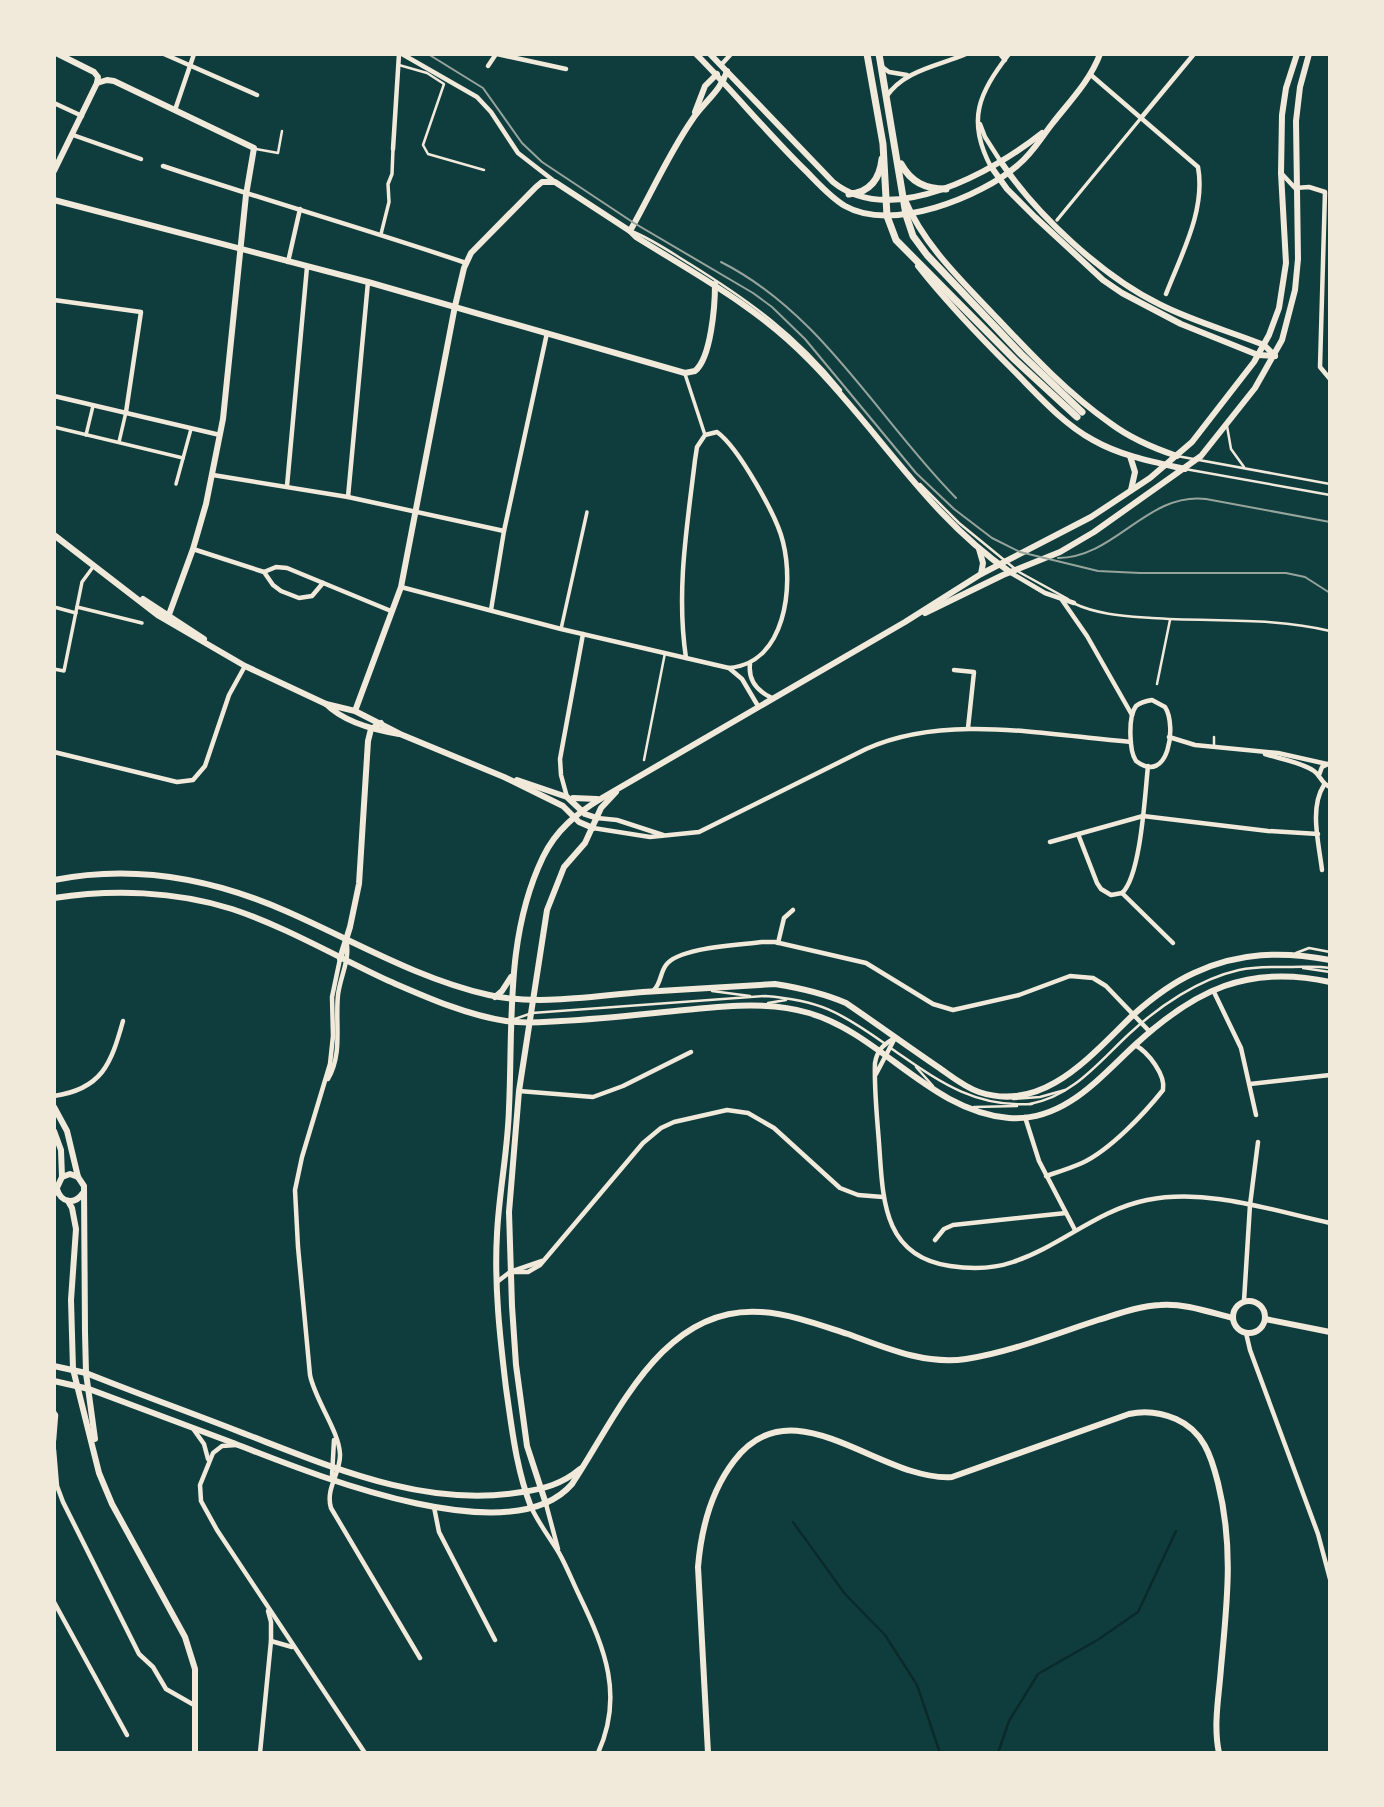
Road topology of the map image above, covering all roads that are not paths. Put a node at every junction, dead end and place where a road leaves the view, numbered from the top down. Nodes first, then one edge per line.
1 (58, 54) edge
2 (164, 54) edge
3 (194, 54) edge
4 (400, 54) edge
5 (496, 54) edge
6 (696, 54) edge
7 (710, 54) edge
8 (732, 54) edge
9 (867, 54) edge
10 (879, 54) edge
11 (966, 54) edge
12 (1000, 54) edge
13 (1009, 54) edge
14 (1100, 54) edge
15 (1194, 54) edge
16 (1297, 54) edge
17 (1309, 54) edge
18 (1005, 60) junction
19 (398, 65) junction
20 (721, 65) junction
21 (190, 66) junction
22 (488, 66) dead end
23 (881, 66) junction
24 (566, 69) dead end
25 (727, 71) junction
26 (715, 74) junction
27 (908, 75) junction
28 (1091, 75) junction
29 (97, 83) junction
30 (723, 83) junction
31 (257, 95) dead end
32 (886, 97) junction
33 (54, 103) edge
34 (175, 110) junction
35 (82, 116) junction
36 (693, 117) junction
37 (1141, 118) junction
38 (979, 120) junction
39 (1051, 125) junction
40 (282, 131) dead end
41 (73, 135) junction
42 (883, 145) junction
43 (254, 148) junction
44 (393, 149) joint
45 (897, 157) junction
46 (141, 159) dead end
47 (1001, 162) junction
48 (163, 166) dead end
49 (992, 168) junction
50 (484, 170) dead end
51 (54, 171) edge
52 (1008, 173) junction
53 (1281, 173) junction
54 (999, 179) junction
55 (555, 182) junction
56 (1295, 188) junction
57 (946, 189) junction
58 (849, 194) junction
59 (246, 195) junction
60 (904, 198) junction
61 (887, 199) junction
62 (54, 200) edge
63 (300, 209) junction
64 (908, 214) junction
65 (887, 216) junction
66 (1056, 220) dead end
67 (630, 231) junction
68 (381, 234) junction
69 (240, 250) junction
70 (910, 256) junction
71 (288, 262) junction
72 (466, 263) junction
73 (307, 267) junction
74 (368, 282) junction
75 (715, 284) junction
76 (1166, 294) dead end
77 (54, 300) edge
78 (454, 306) junction
79 (547, 332) junction
80 (1264, 345) junction
81 (1258, 355) junction
82 (1275, 356) junction
83 (685, 373) junction
84 (1330, 379) edge
85 (54, 396) edge
86 (93, 404) junction
87 (126, 412) junction
88 (1227, 425) junction
89 (54, 427) edge
90 (191, 428) junction
91 (86, 435) junction
92 (220, 435) junction
93 (705, 435) junction
94 (119, 442) junction
95 (1130, 456) junction
96 (1177, 456) junction
97 (183, 458) junction
98 (1197, 460) junction
99 (1166, 465) junction
100 (1185, 469) junction
101 (1247, 469) junction
102 (213, 475) junction
103 (176, 484) dead end
104 (1330, 484) edge
105 (287, 486) junction
106 (1129, 493) junction
107 (1330, 495) edge
108 (348, 497) junction
109 (414, 511) junction
110 (587, 512) dead end
111 (504, 531) junction
112 (54, 535) edge
113 (978, 547) junction
114 (193, 549) junction
115 (1002, 563) junction
116 (95, 566) junction
117 (1013, 571) junction
118 (264, 572) junction
119 (981, 574) junction
120 (323, 583) junction
121 (401, 587) junction
122 (1062, 600) junction
123 (1074, 603) junction
124 (54, 607) edge
125 (77, 607) junction
126 (491, 610) junction
127 (391, 611) junction
128 (76, 613) junction
129 (167, 617) junction
130 (1170, 620) junction
131 (905, 622) junction
132 (142, 623) dead end
133 (561, 629) junction
134 (1330, 631) edge
135 (583, 635) junction
136 (665, 653) junction
137 (686, 658) junction
138 (750, 664) junction
139 (245, 666) junction
140 (729, 668) junction
141 (54, 669) edge
142 (954, 670) dead end
143 (1157, 684) dead end
144 (772, 698) junction
145 (326, 704) junction
146 (758, 706) junction
147 (355, 711) junction
148 (341, 715) junction
149 (1132, 715) junction
150 (383, 723) junction
151 (968, 728) junction
152 (372, 729) junction
153 (401, 734) junction
154 (1169, 737) junction
155 (1214, 737) dead end
156 (1131, 742) junction
157 (1214, 748) junction
158 (54, 752) edge
159 (1258, 752) junction
160 (644, 760) dead end
161 (1328, 763) edge
162 (1148, 766) junction
163 (637, 776) junction
164 (1320, 776) junction
165 (505, 777) junction
166 (1327, 786) edge
167 (567, 797) junction
168 (601, 797) junction
169 (581, 811) junction
170 (1143, 816) junction
171 (573, 817) junction
172 (597, 818) junction
173 (593, 828) junction
174 (1078, 834) junction
175 (1318, 834) junction
176 (667, 836) junction
177 (1050, 842) dead end
178 (1322, 870) dead end
179 (54, 880) edge
180 (1122, 893) junction
181 (54, 898) edge
182 (793, 910) dead end
183 (346, 940) junction
184 (778, 943) junction
185 (1173, 943) dead end
186 (1330, 952) edge
187 (1295, 955) junction
188 (343, 960) junction
189 (1330, 960) edge
190 (514, 965) junction
191 (1330, 970) edge
192 (661, 978) junction
193 (1330, 982) edge
194 (699, 989) junction
195 (1212, 989) junction
196 (676, 991) junction
197 (646, 992) junction
198 (495, 997) junction
199 (757, 997) junction
200 (511, 999) junction
201 (533, 999) junction
202 (800, 1000) junction
203 (761, 1006) junction
204 (532, 1013) junction
205 (1134, 1015) junction
206 (123, 1021) dead end
207 (510, 1022) junction
208 (530, 1022) junction
209 (1142, 1024) junction
210 (1150, 1032) junction
211 (895, 1038) junction
212 (885, 1044) junction
213 (1135, 1045) junction
214 (891, 1048) junction
215 (879, 1051) junction
216 (691, 1052) dead end
217 (886, 1056) junction
218 (912, 1062) junction
219 (1330, 1074) edge
220 (1088, 1075) junction
221 (876, 1078) junction
222 (1250, 1084) junction
223 (519, 1091) junction
224 (939, 1093) junction
225 (991, 1095) junction
226 (54, 1096) edge
227 (961, 1104) junction
228 (1032, 1104) junction
229 (54, 1107) edge
230 (1256, 1115) dead end
231 (1025, 1117) junction
232 (54, 1131) edge
233 (1258, 1142) dead end
234 (1046, 1176) junction
235 (78, 1177) junction
236 (57, 1184) edge
237 (83, 1193) junction
238 (883, 1197) junction
239 (67, 1201) junction
240 (55, 1204) edge
241 (1250, 1205) junction
242 (1066, 1213) junction
243 (1330, 1223) edge
244 (1074, 1230) junction
245 (935, 1240) dead end
246 (510, 1272) junction
247 (497, 1282) junction
248 (1244, 1301) junction
249 (1233, 1318) junction
250 (1265, 1319) junction
251 (1330, 1332) edge
252 (1246, 1333) junction
253 (54, 1366) edge
254 (73, 1369) junction
255 (86, 1373) junction
256 (54, 1381) edge
257 (76, 1385) junction
258 (89, 1389) junction
259 (54, 1412) edge
260 (191, 1427) junction
261 (54, 1440) edge
262 (239, 1445) junction
263 (54, 1450) edge
264 (96, 1454) junction
265 (208, 1460) junction
266 (588, 1460) junction
267 (334, 1468) junction
268 (333, 1480) junction
269 (541, 1489) junction
270 (525, 1492) junction
271 (546, 1504) junction
272 (434, 1507) junction
273 (531, 1507) junction
274 (559, 1554) junction
275 (1330, 1579) edge
276 (261, 1598) junction
277 (54, 1602) edge
278 (495, 1640) dead end
279 (271, 1641) junction
280 (299, 1656) junction
281 (420, 1658) dead end
282 (194, 1705) junction
283 (127, 1735) dead end
284 (195, 1753) edge
285 (260, 1753) edge
286 (365, 1753) edge
287 (597, 1753) edge
288 (708, 1753) edge
289 (1219, 1753) edge

1 - 29 street
2 - 21 street
3 - 21 street
4 - 19 street
4 - 55 street
5 - 22 street
5 - 24 street
6 - 26 street
7 - 20 street
8 - 20 street
9 - 42 main road
10 - 23 main road
11 - 27 street
12 - 18 street
13 - 18 street
14 - 28 street
15 - 37 street
16 - 53 street
17 - 56 street
18 - 38 street
19 - 44 street
19 - 50 lane
20 - 25 street
21 - 31 street
21 - 34 street
23 - 27 street
23 - 32 main road
25 - 26 street
25 - 30 street
25 - 58 street
26 - 30 street
26 - 36 street
27 - 32 street
28 - 37 street
28 - 39 street
29 - 34 street
29 - 35 street
30 - 36 street
30 - 65 street
32 - 45 main road
33 - 35 street
34 - 43 street
35 - 41 street
36 - 67 street
37 - 66 street
37 - 76 street
38 - 47 street
38 - 49 street
39 - 47 street
39 - 52 street
40 - 43 lane
41 - 46 street
41 - 51 street
42 - 58 main road
42 - 61 main road
43 - 59 street
44 - 68 street
45 - 57 main road
45 - 60 main road
47 - 49 street
47 - 52 street
48 - 59 street
49 - 54 street
49 - 57 street
52 - 54 street
52 - 80 street
53 - 56 street
53 - 80 street
54 - 64 street
54 - 81 street
55 - 67 street
55 - 72 street
56 - 82 street
56 - 84 street
57 - 60 street
58 - 61 street
59 - 63 street
59 - 69 street
60 - 61 street
60 - 64 main road
61 - 65 main road
62 - 69 street
63 - 68 street
63 - 71 street
64 - 65 street
64 - 70 main road
64 - 96 street
65 - 70 main road
67 - 75 street
67 - 115 lane
68 - 72 street
69 - 71 street
69 - 92 street
70 - 95 street
71 - 73 street
72 - 78 street
73 - 74 street
73 - 105 street
74 - 78 street
74 - 108 street
75 - 83 street
75 - 113 street
77 - 87 street
78 - 79 street
78 - 109 street
79 - 83 street
79 - 111 street
80 - 81 street
80 - 82 street
81 - 82 street
81 - 96 street
82 - 88 street
83 - 93 street
85 - 86 street
86 - 87 street
86 - 91 street
87 - 90 street
87 - 94 street
88 - 98 street
88 - 101 lane
89 - 91 street
90 - 92 street
90 - 97 street
91 - 94 street
92 - 102 street
93 - 137 street
93 - 138 street
94 - 97 street
95 - 99 street
95 - 106 street
96 - 98 lane
96 - 99 street
97 - 103 street
98 - 100 street
98 - 101 lane
99 - 100 street
99 - 106 street
100 - 107 lane
100 - 117 street
101 - 104 lane
102 - 105 street
102 - 114 street
105 - 108 street
106 - 115 street
108 - 109 street
109 - 111 street
109 - 121 street
110 - 133 street
111 - 126 street
112 - 116 street
113 - 115 street
113 - 119 street
114 - 118 street
114 - 129 street
115 - 117 street
115 - 119 street
116 - 125 street
116 - 129 street
117 - 122 street
117 - 123 lane
117 - 131 street
118 - 120 street
118 - 120 street
119 - 131 street
120 - 127 street
121 - 126 street
121 - 127 street
122 - 123 street
122 - 149 street
123 - 130 lane
124 - 128 street
125 - 128 street
125 - 132 street
126 - 133 street
127 - 147 street
128 - 141 street
129 - 139 street
130 - 134 lane
130 - 143 lane
131 - 144 street
133 - 135 street
135 - 136 street
135 - 167 street
136 - 137 street
136 - 160 lane
137 - 140 street
138 - 140 street
138 - 144 street
139 - 145 street
139 - 158 street
140 - 146 street
142 - 151 street
144 - 146 street
145 - 147 street
145 - 148 street
146 - 163 street
147 - 148 street
147 - 150 street
148 - 152 street
149 - 154 street
149 - 156 street
150 - 152 street
150 - 153 street
151 - 156 street
151 - 176 street
152 - 153 street
152 - 183 street
153 - 165 street
154 - 157 street
154 - 162 street
155 - 157 lane
156 - 162 street
157 - 159 street
159 - 161 street
159 - 164 street
161 - 164 street
162 - 170 street
163 - 168 street
163 - 172 street
164 - 166 street
165 - 167 street
165 - 171 street
166 - 175 street
167 - 168 street
167 - 169 street
168 - 169 street
169 - 171 street
169 - 172 street
170 - 174 street
170 - 175 street
170 - 180 street
171 - 173 street
171 - 190 street
172 - 173 street
172 - 176 street
173 - 176 street
173 - 201 street
174 - 177 street
174 - 180 street
175 - 178 street
179 - 183 street
180 - 185 street
181 - 188 street
182 - 184 street
183 - 188 street
183 - 198 street
184 - 192 street
184 - 205 street
186 - 187 lane
187 - 189 street
187 - 205 street
188 - 207 street
188 - 267 street
190 - 198 street
190 - 200 street
191 - 209 lane
192 - 196 street
192 - 197 street
193 - 195 street
194 - 196 street
194 - 199 lane
194 - 211 street
195 - 210 street
195 - 222 street
196 - 197 street
197 - 201 street
198 - 200 street
199 - 202 lane
199 - 204 lane
200 - 201 street
200 - 207 street
201 - 204 street
202 - 203 lane
202 - 212 lane
203 - 208 street
203 - 215 street
204 - 207 lane
204 - 208 street
205 - 209 street
205 - 225 street
206 - 226 street
207 - 208 street
207 - 247 street
208 - 223 street
209 - 210 street
209 - 220 lane
210 - 213 street
211 - 212 street
211 - 214 street
211 - 225 street
212 - 214 lane
212 - 215 street
213 - 231 street
213 - 234 street
214 - 217 street
214 - 218 lane
215 - 217 street
215 - 221 street
216 - 223 street
217 - 221 street
217 - 224 street
218 - 224 lane
218 - 228 lane
219 - 222 street
220 - 225 lane
220 - 228 lane
221 - 238 street
222 - 230 street
223 - 246 street
224 - 227 street
227 - 228 lane
227 - 231 street
229 - 235 street
231 - 234 street
232 - 236 street
233 - 241 street
234 - 242 street
235 - 236 street
235 - 237 street
236 - 239 street
237 - 239 street
237 - 255 street
238 - 244 street
238 - 246 street
239 - 240 street
239 - 254 street
241 - 243 street
241 - 244 street
241 - 248 street
242 - 244 street
242 - 245 street
246 - 247 street
246 - 269 street
247 - 270 street
248 - 249 street
248 - 250 street
249 - 252 street
249 - 266 street
250 - 251 street
250 - 252 street
252 - 275 street
253 - 254 street
254 - 255 street
254 - 257 street
255 - 258 street
255 - 267 street
256 - 257 street
257 - 258 street
257 - 264 street
258 - 260 street
258 - 264 street
259 - 261 street
260 - 262 street
260 - 265 street
262 - 265 street
262 - 268 street
263 - 282 street
264 - 282 street
265 - 276 street
266 - 269 street
266 - 271 street
267 - 268 street
267 - 270 street
268 - 272 street
268 - 281 street
269 - 270 street
269 - 271 street
270 - 273 street
271 - 273 street
271 - 274 street
272 - 273 street
272 - 278 street
273 - 274 street
274 - 287 street
276 - 279 street
276 - 280 street
277 - 283 street
279 - 280 street
279 - 285 street
280 - 286 street
282 - 284 street
288 - 289 street

